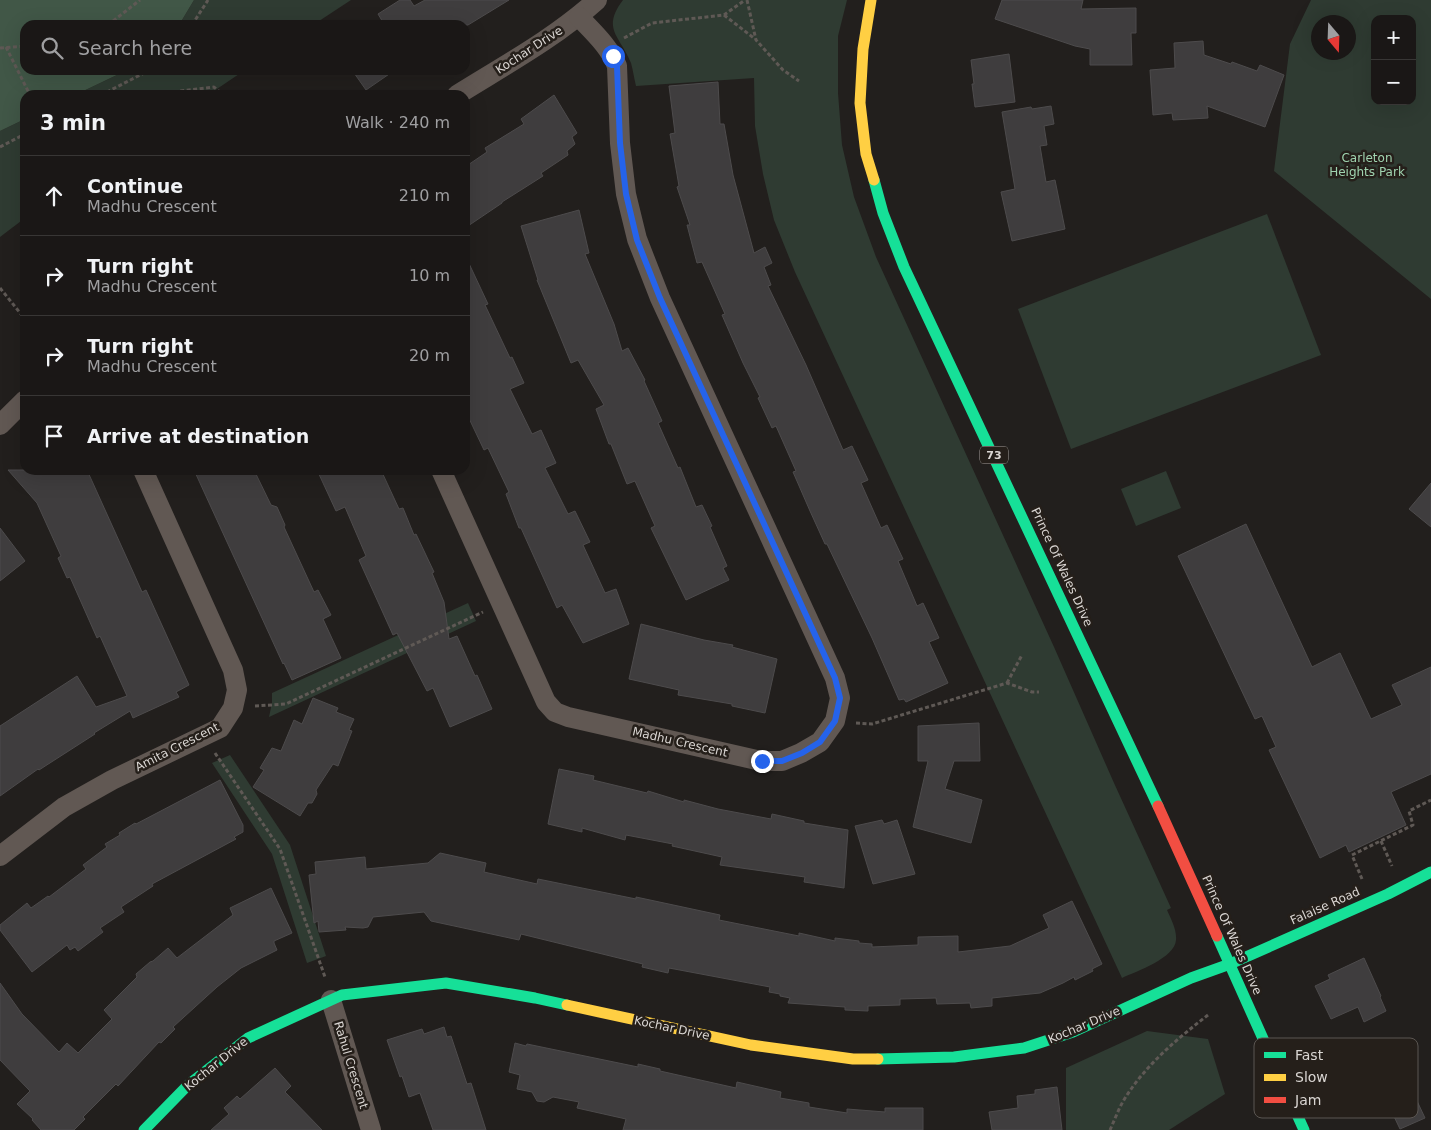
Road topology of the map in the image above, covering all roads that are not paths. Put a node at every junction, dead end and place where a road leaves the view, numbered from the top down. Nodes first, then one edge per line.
1 (596, 0) edge
2 (871, 0) edge
3 (579, 17) junction
4 (465, 90) edge
5 (20, 405) edge
6 (0, 426) edge
7 (144, 475) edge
8 (443, 475) edge
9 (0, 856) edge
10 (1431, 872) edge
11 (1230, 964) junction
12 (331, 1000) junction
13 (1263, 1038) edge
14 (1299, 1118) edge
15 (144, 1130) edge
16 (371, 1130) edge
17 (1304, 1130) edge

1 - 3 street, Kochar Drive
2 - 11 street, Prince Of Wales Drive / 73
3 - 4 street, Kochar Drive
3 - 8 street, Madhu Crescent
5 - 6 street
7 - 9 street, Amita Crescent
10 - 11 street, Falaise Road
11 - 12 street, Kochar Drive
11 - 13 street, Prince Of Wales Drive / 73
12 - 15 street, Kochar Drive
12 - 16 street, Rahul Crescent
14 - 17 street, Prince Of Wales Drive / 73

